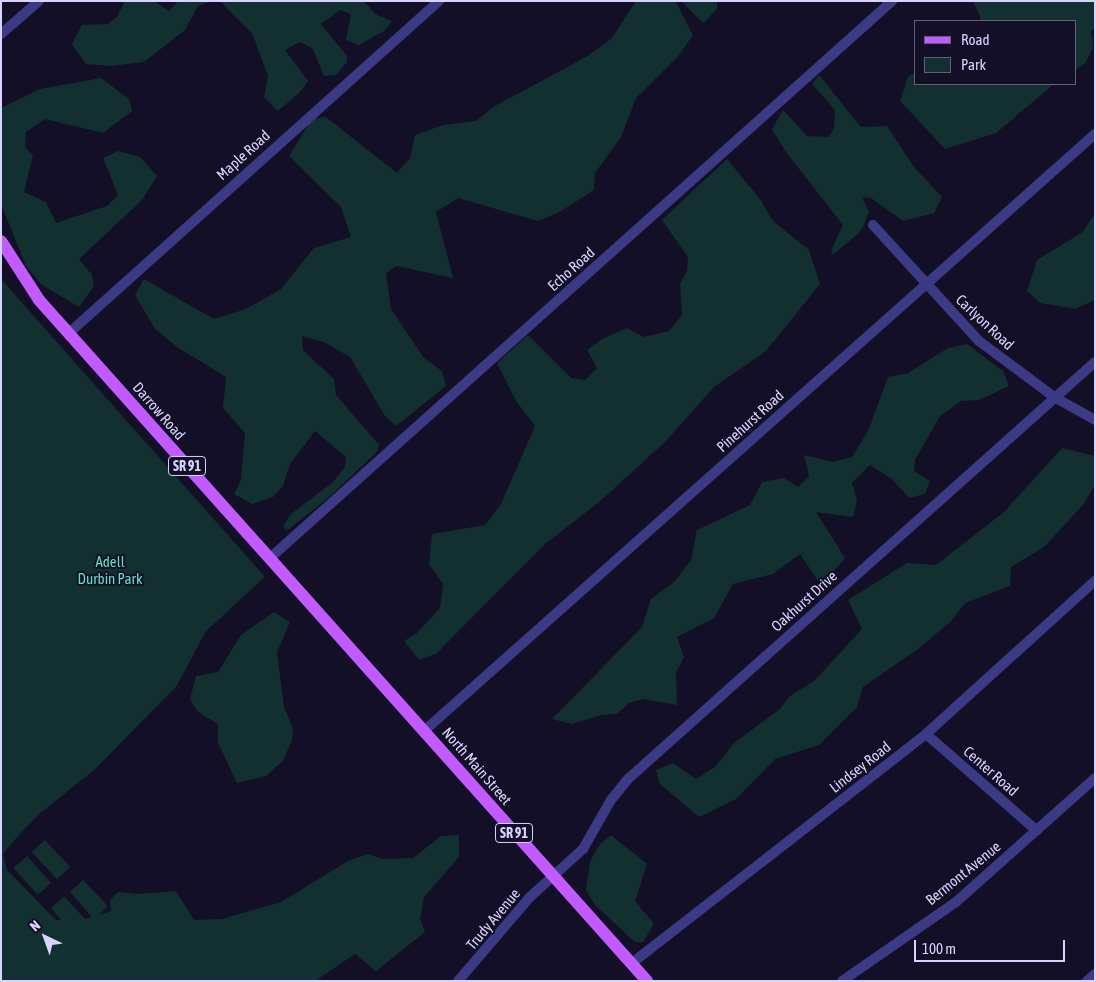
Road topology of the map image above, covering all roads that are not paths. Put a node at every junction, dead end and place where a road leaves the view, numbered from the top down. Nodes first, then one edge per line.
1 (39, 1) edge
2 (439, 1) edge
3 (892, 1) edge
4 (1, 34) edge
5 (1095, 134) edge
6 (873, 225) dead end
7 (1, 241) edge
8 (926, 284) junction
9 (69, 333) junction
10 (1095, 362) edge
11 (1054, 397) junction
12 (1095, 420) edge
13 (270, 558) junction
14 (1095, 581) edge
15 (383, 684) joint
16 (424, 731) junction
17 (926, 734) junction
18 (1095, 778) edge
19 (1037, 831) junction
20 (552, 877) junction
21 (632, 963) junction
22 (1095, 974) edge
23 (458, 981) edge
24 (647, 981) edge
25 (842, 981) edge
26 (1087, 981) edge

1 - 4 street
2 - 9 street, Maple Road
3 - 13 street, Echo Road
5 - 8 street, Pinehurst Road
6 - 8 street, Carlyon Road
7 - 9 main road, Darrow Road / SR 91
8 - 11 street, Carlyon Road
8 - 16 street, Pinehurst Road
9 - 13 main road, Darrow Road / SR 91
10 - 11 street, Oakhurst Drive
11 - 12 street, Carlyon Road
11 - 20 street, Oakhurst Drive
13 - 15 main road, Darrow Road / SR 91
14 - 17 street, Lindsey Road
15 - 16 main road, North Main Street / SR 91
16 - 20 main road, North Main Street / SR 91
17 - 19 street, Center Road
17 - 21 street, Lindsey Road
18 - 19 street, Bermont Avenue
19 - 25 street, Bermont Avenue
20 - 21 main road, North Main Street / SR 91
20 - 23 street, Trudy Avenue
21 - 24 main road, North Main Street / SR 91
22 - 26 street

